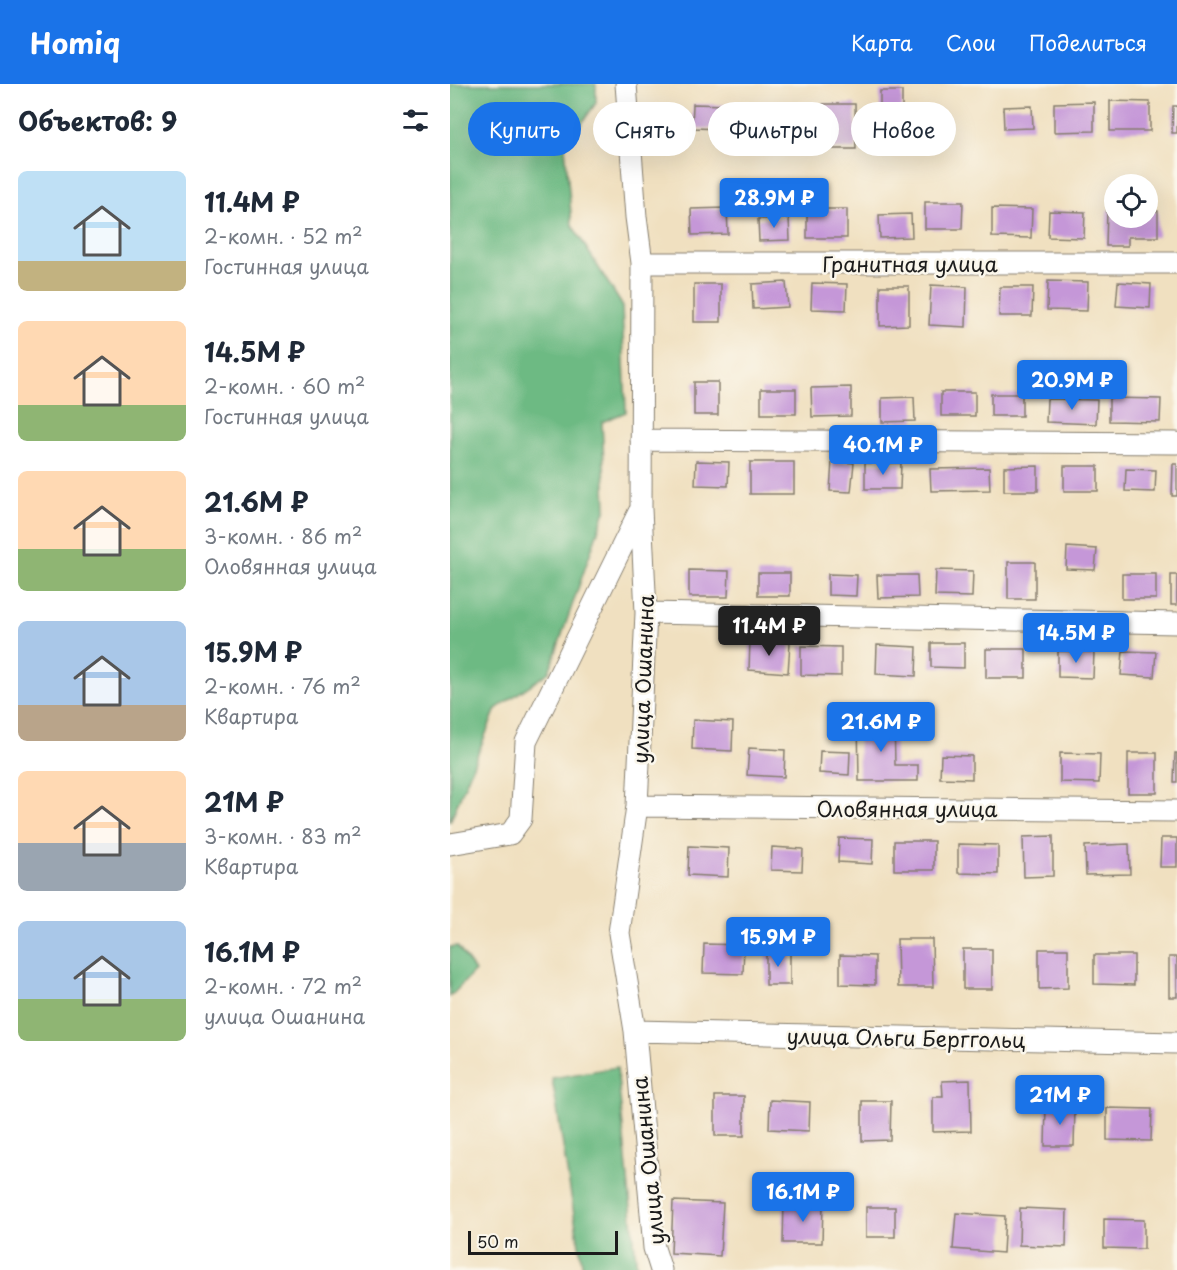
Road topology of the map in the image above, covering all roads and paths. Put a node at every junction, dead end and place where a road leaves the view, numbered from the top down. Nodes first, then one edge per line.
1 (626, 84) edge
2 (642, 263) junction
3 (1177, 263) edge
4 (641, 440) junction
5 (1177, 443) edge
6 (641, 509) junction
7 (646, 613) junction
8 (1177, 623) edge
9 (637, 806) junction
10 (1177, 811) edge
11 (450, 844) edge
12 (635, 1031) junction
13 (1177, 1042) edge
14 (661, 1270) edge

1 - 2 street, улица Ошанина
2 - 3 street, Гранитная улица
2 - 4 street, улица Ошанина
4 - 5 street
4 - 6 street, улица Ошанина
6 - 7 street, улица Ошанина
6 - 11 street
7 - 8 street
7 - 9 street, улица Ошанина
9 - 10 street, Оловянная улица
9 - 12 street, улица Ошанина
12 - 13 street, улица Ольги Берггольц
12 - 14 street, улица Ошанина

